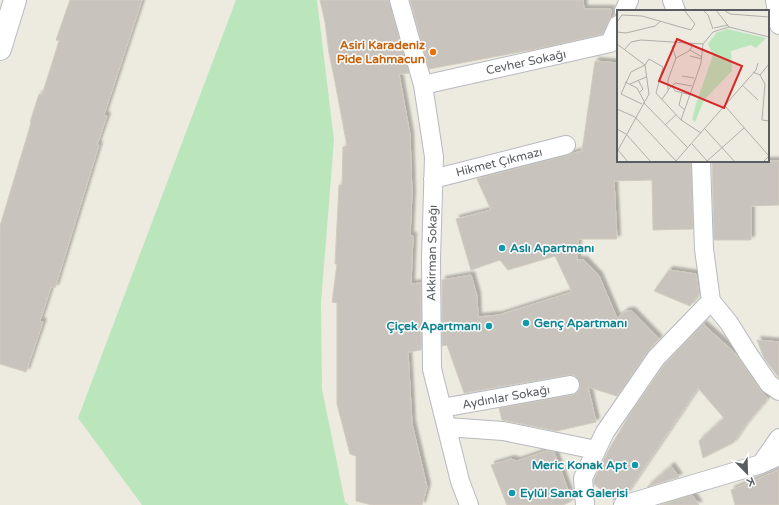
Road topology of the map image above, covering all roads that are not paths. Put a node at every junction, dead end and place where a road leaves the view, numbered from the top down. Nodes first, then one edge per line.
1 (15, 0) edge
2 (399, 0) edge
3 (628, 0) edge
4 (672, 0) edge
5 (775, 0) edge
6 (624, 10) edge
7 (676, 10) edge
8 (779, 25) edge
9 (617, 27) edge
10 (2, 37) edge
11 (423, 85) junction
12 (566, 145) dead end
13 (701, 162) edge
14 (433, 179) junction
15 (712, 302) junction
16 (776, 383) edge
17 (570, 385) dead end
18 (442, 408) junction
19 (447, 427) junction
20 (779, 438) edge
21 (596, 450) junction
22 (779, 456) edge
23 (761, 464) junction
24 (469, 505) edge
25 (586, 505) edge
26 (623, 505) edge

1 - 10 street
2 - 11 street, Akkirman Sokağı
3 - 6 street
4 - 7 street
5 - 8 street
9 - 11 street, Cevher Sokağı
11 - 14 street, Akkirman Sokağı
12 - 14 street, Hikmet Çıkmazı
13 - 15 street
14 - 18 street, Akkirman Sokağı
15 - 16 street
15 - 21 street
17 - 18 street, Aydınlar Sokağı
18 - 19 street, Akkirman Sokağı
19 - 21 street
19 - 24 street, Akkirman Sokağı
20 - 23 street
21 - 25 street
22 - 23 street
23 - 26 street

